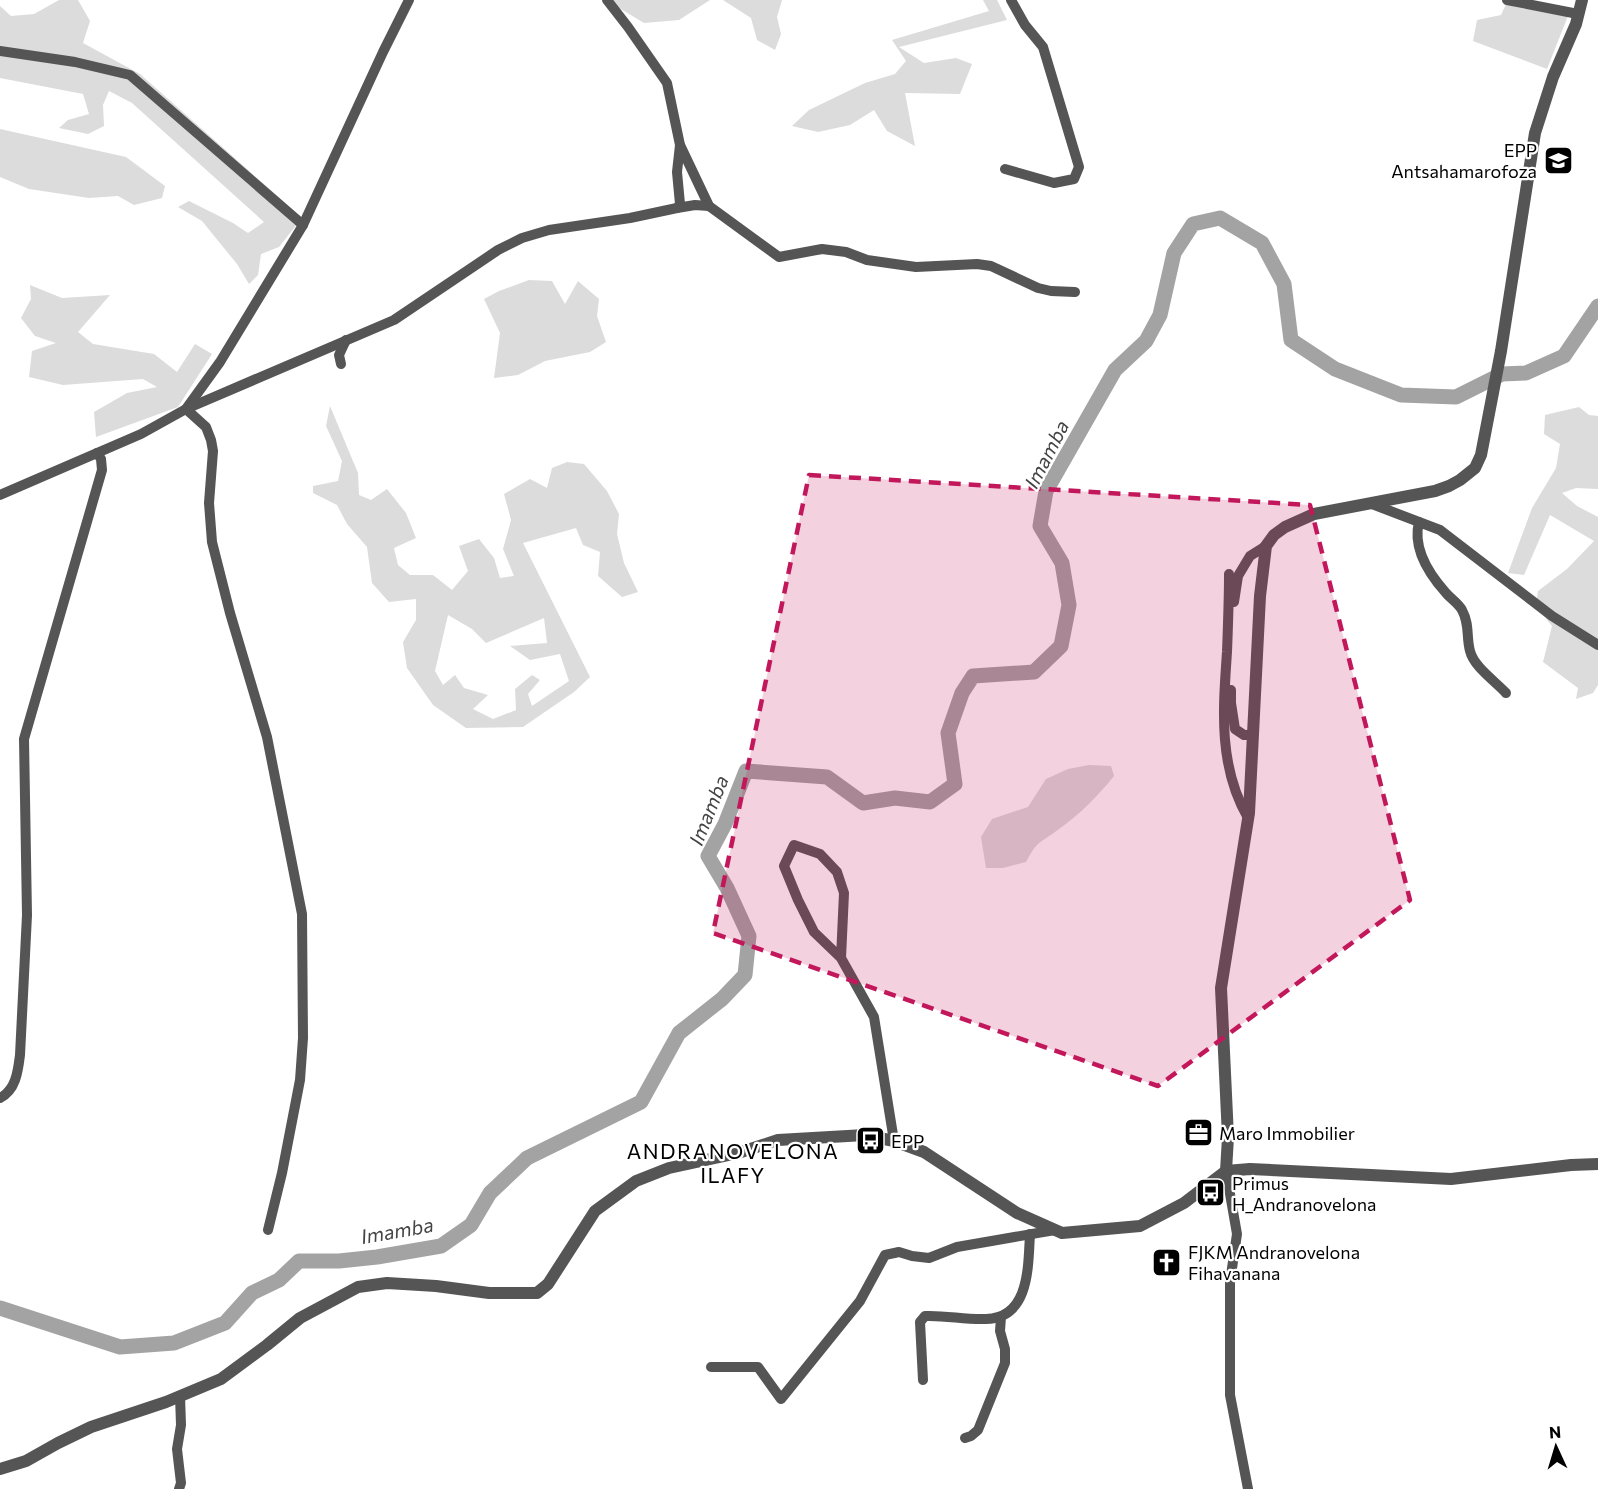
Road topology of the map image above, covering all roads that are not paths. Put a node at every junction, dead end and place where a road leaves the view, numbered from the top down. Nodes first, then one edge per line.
1 (410, 0) edge
2 (607, 0) edge
3 (1011, 0) edge
4 (1507, 0) edge
5 (1582, 0) edge
6 (1578, 14) junction
7 (0, 51) edge
8 (680, 145) junction
9 (1005, 169) dead end
10 (709, 206) junction
11 (677, 208) junction
12 (303, 225) junction
13 (1075, 292) dead end
14 (346, 340) junction
15 (341, 364) dead end
16 (186, 409) junction
17 (97, 453) junction
18 (0, 495) edge
19 (1372, 504) junction
20 (1419, 522) junction
21 (1266, 546) junction
22 (1229, 574) dead end
23 (1598, 645) edge
24 (1506, 693) dead end
25 (1253, 735) junction
26 (1248, 818) junction
27 (841, 958) junction
28 (0, 1098) edge
29 (894, 1141) junction
30 (1598, 1164) edge
31 (1226, 1171) junction
32 (268, 1230) dead end
33 (1055, 1230) junction
34 (1030, 1234) junction
35 (1001, 1317) junction
36 (711, 1367) dead end
37 (923, 1380) dead end
38 (180, 1396) junction
39 (965, 1438) dead end
40 (0, 1469) edge
41 (179, 1489) edge
42 (1248, 1489) edge

1 - 12 street
2 - 8 street
3 - 9 street
4 - 6 street
5 - 6 street
6 - 19 street
7 - 12 street
8 - 10 street
8 - 11 street
10 - 11 street
10 - 13 street
11 - 14 street
12 - 16 street
14 - 15 street
14 - 16 street
16 - 17 street
16 - 32 street
17 - 18 street
17 - 28 street
19 - 20 street
19 - 21 street
20 - 23 street
20 - 24 street
21 - 25 street
21 - 25 street
22 - 26 street
25 - 26 street
26 - 31 street
27 - 27 street
27 - 29 street
29 - 33 street
29 - 38 street
30 - 31 street
31 - 33 street
31 - 42 street
33 - 34 street
34 - 35 street
34 - 36 street
35 - 37 street
35 - 39 street
38 - 40 street
38 - 41 street

